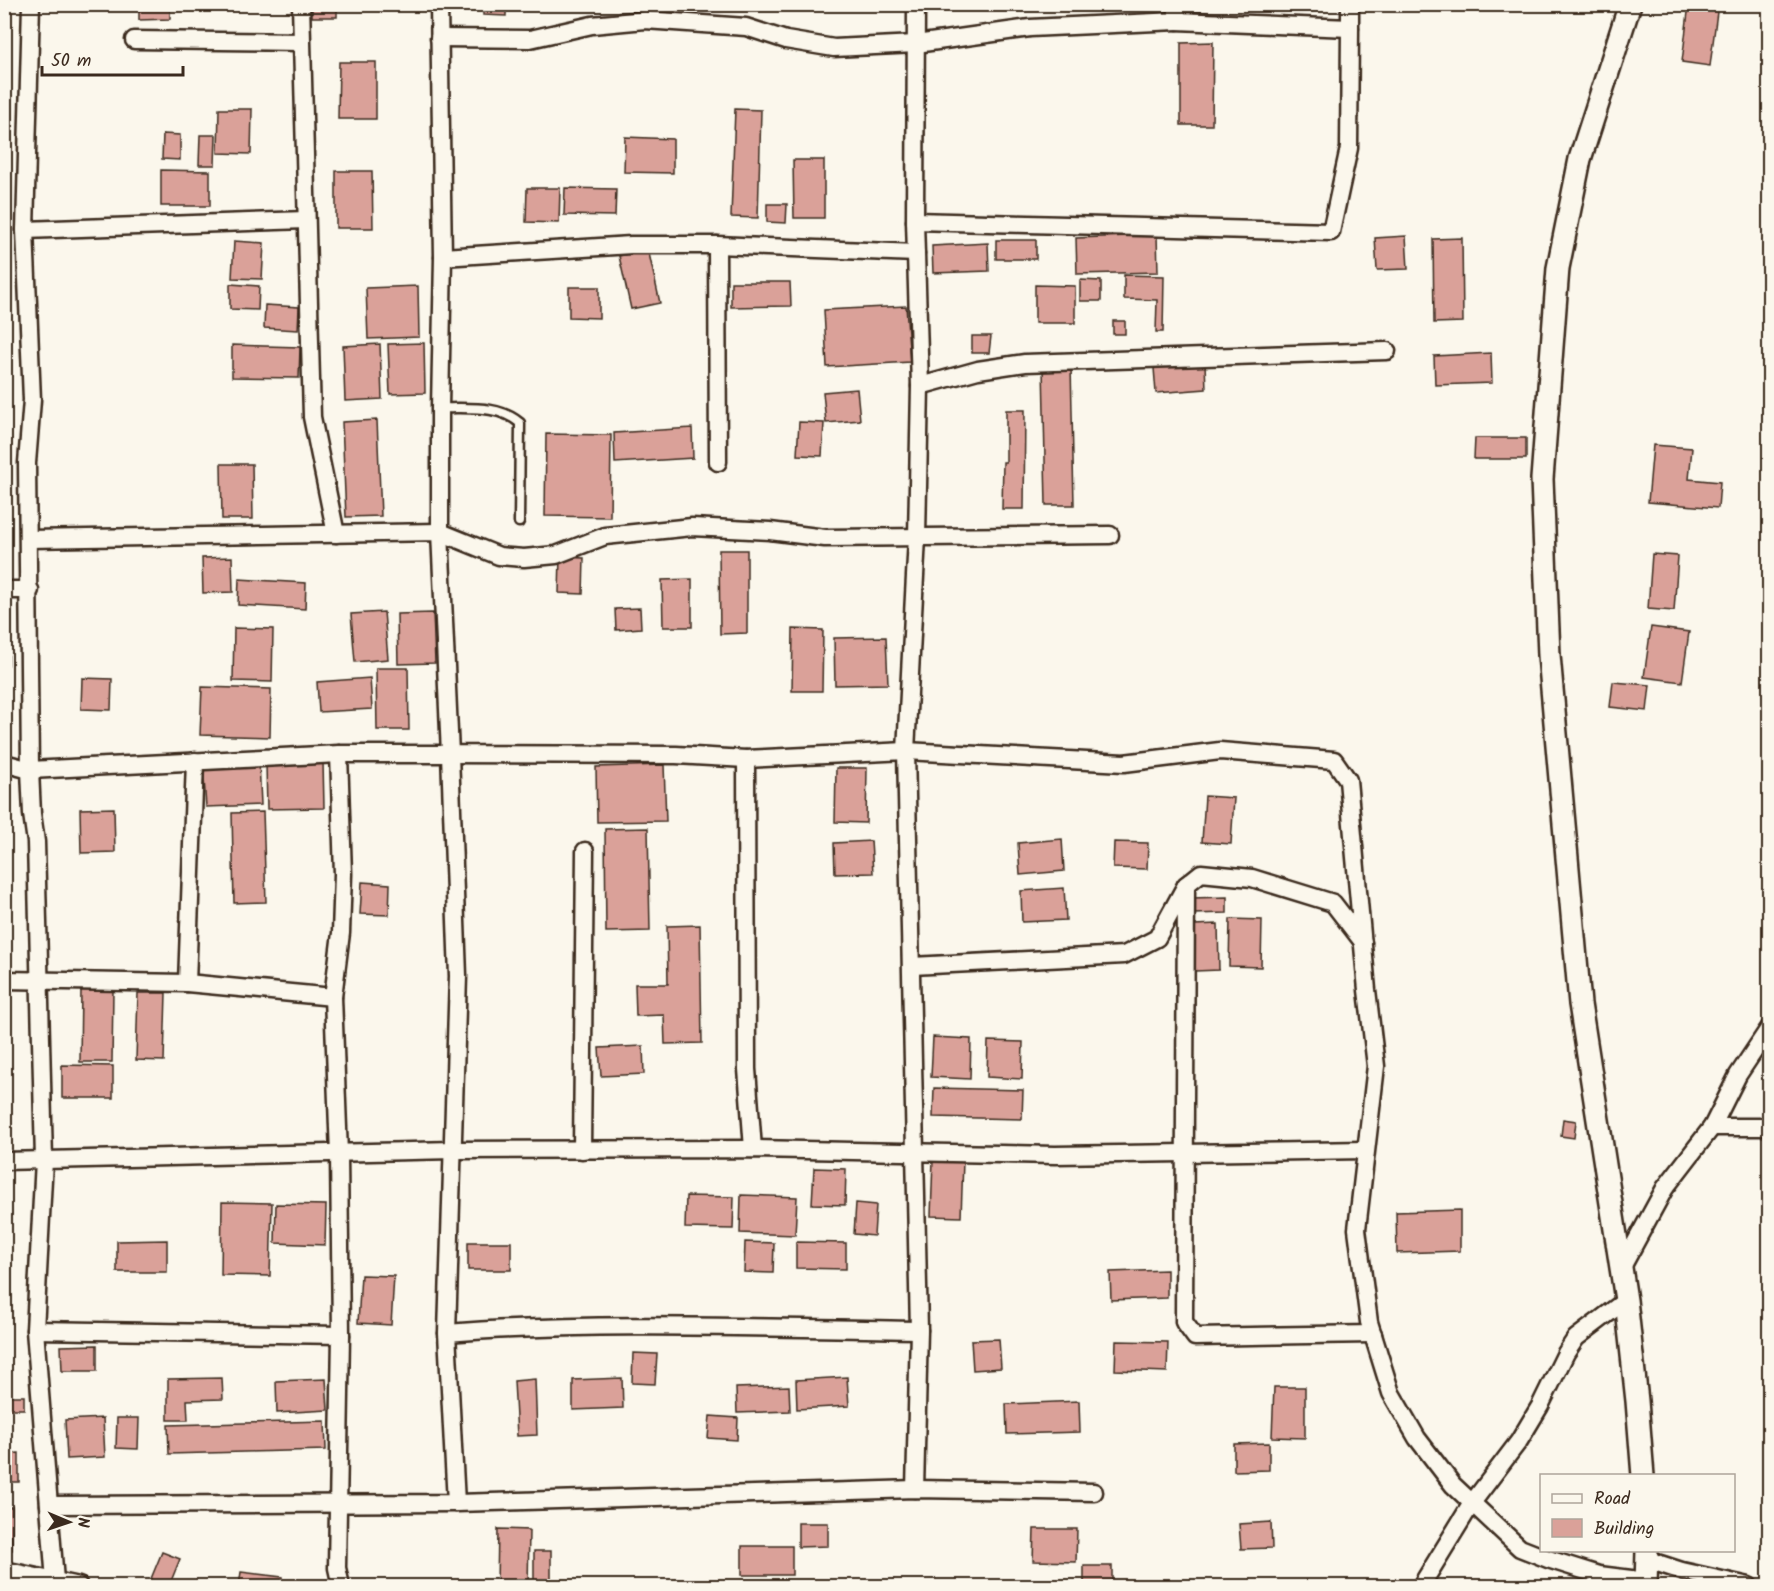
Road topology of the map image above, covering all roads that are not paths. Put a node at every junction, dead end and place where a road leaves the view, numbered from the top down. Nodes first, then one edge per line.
1 (31, 4) edge
2 (301, 4) edge
3 (440, 4) edge
4 (915, 4) edge
5 (1350, 4) edge
6 (1630, 4) edge
7 (1177, 13) edge
8 (1350, 28) junction
9 (439, 38) junction
10 (134, 40) dead end
11 (302, 42) junction
12 (916, 44) junction
13 (306, 220) junction
14 (915, 221) junction
15 (25, 230) junction
16 (717, 245) junction
17 (916, 253) junction
18 (443, 257) junction
19 (1387, 351) dead end
20 (920, 386) junction
21 (440, 408) junction
22 (718, 462) dead end
23 (519, 522) dead end
24 (440, 532) junction
25 (336, 534) junction
26 (1110, 535) dead end
27 (917, 537) junction
28 (29, 539) junction
29 (4, 590) edge
30 (30, 590) junction
31 (906, 751) junction
32 (339, 754) junction
33 (450, 754) junction
34 (746, 759) junction
35 (195, 761) junction
36 (4, 763) edge
37 (30, 770) junction
38 (585, 851) dead end
39 (1186, 885) junction
40 (1363, 942) junction
41 (912, 966) junction
42 (4, 980) edge
43 (40, 981) junction
44 (187, 983) junction
45 (333, 997) junction
46 (1770, 1027) edge
47 (1712, 1127) junction
48 (1770, 1127) edge
49 (753, 1149) junction
50 (453, 1150) junction
51 (582, 1150) junction
52 (1365, 1150) junction
53 (916, 1152) junction
54 (339, 1154) junction
55 (1186, 1154) junction
56 (4, 1161) edge
57 (44, 1161) junction
58 (1621, 1269) junction
59 (1626, 1300) junction
60 (35, 1330) junction
61 (919, 1330) junction
62 (447, 1333) junction
63 (1373, 1334) junction
64 (341, 1335) junction
65 (1643, 1474) edge
66 (915, 1490) junction
67 (1094, 1492) dead end
68 (456, 1503) junction
69 (1472, 1503) junction
70 (339, 1504) junction
71 (49, 1505) junction
72 (1647, 1555) edge
73 (4, 1570) edge
74 (55, 1581) junction
75 (1646, 1584) edge
76 (79, 1587) edge
77 (341, 1587) edge
78 (1421, 1587) edge
79 (1749, 1587) edge

1 - 15 street
2 - 11 street
3 - 9 street
4 - 12 street
5 - 8 street
6 - 58 street
7 - 8 street
7 - 12 street
8 - 14 street
9 - 12 street
9 - 18 street
10 - 11 street
11 - 13 street
12 - 14 street
13 - 15 street
13 - 25 street
14 - 17 street
15 - 28 street
16 - 17 street
16 - 18 street
16 - 22 street
17 - 20 street
18 - 21 street
19 - 20 street
20 - 27 street
21 - 23 lane
21 - 24 street
24 - 25 street
24 - 27 street
24 - 33 street
25 - 28 street
26 - 27 street
27 - 31 street
28 - 30 street
29 - 30 street
30 - 37 street
31 - 34 street
31 - 40 street
31 - 41 street
32 - 33 street
32 - 35 street
32 - 45 street
33 - 34 street
33 - 50 street
34 - 49 street
35 - 37 street
35 - 44 street
36 - 37 street
37 - 43 street
38 - 51 street
39 - 40 street
39 - 41 street
39 - 55 street
40 - 52 street
41 - 53 street
42 - 43 street
43 - 44 street
43 - 57 street
44 - 45 street
45 - 54 street
46 - 47 street
47 - 48 street
47 - 58 street
49 - 51 street
49 - 53 street
50 - 51 street
50 - 54 street
50 - 62 street
52 - 55 street
52 - 63 street
53 - 55 street
53 - 61 street
54 - 57 street
54 - 64 street
55 - 63 street
56 - 57 street
57 - 60 street
58 - 59 street
59 - 65 street
59 - 69 street
60 - 64 street
60 - 71 street
61 - 62 street
61 - 66 street
62 - 68 street
63 - 69 street
64 - 70 street
66 - 67 street
66 - 68 street
68 - 70 street
69 - 75 street
69 - 78 street
70 - 71 street
70 - 77 street
71 - 74 street
72 - 75 street
72 - 79 street
73 - 74 street
74 - 76 street

